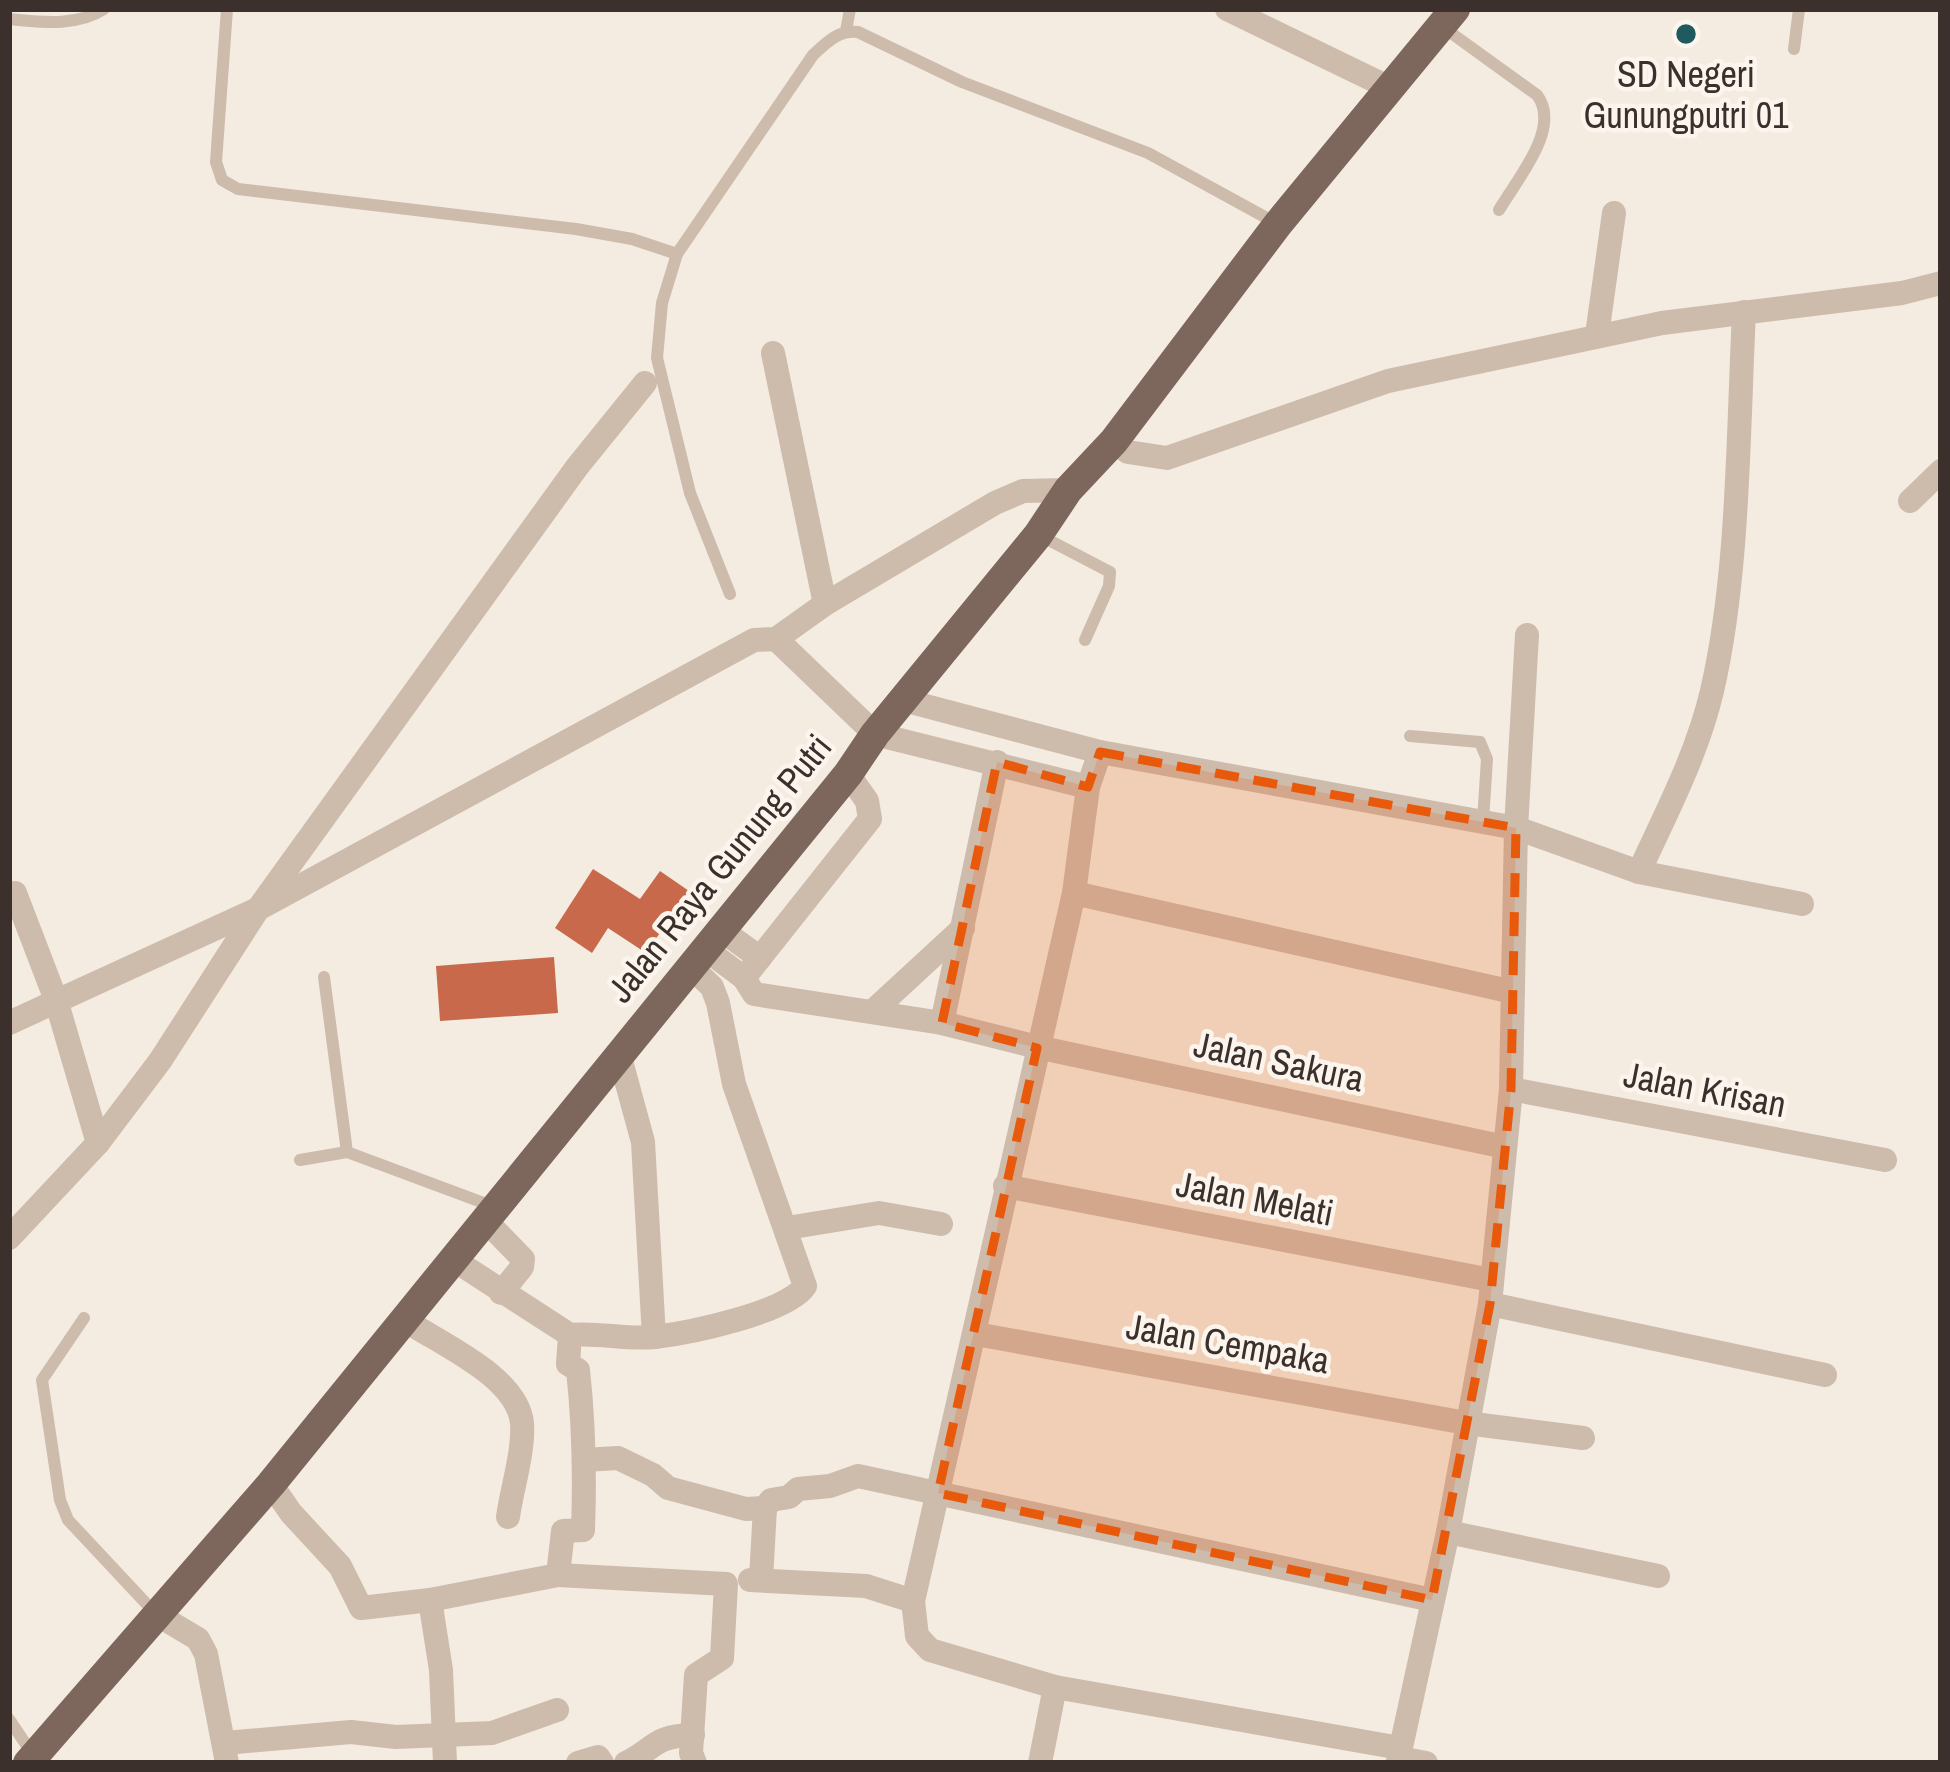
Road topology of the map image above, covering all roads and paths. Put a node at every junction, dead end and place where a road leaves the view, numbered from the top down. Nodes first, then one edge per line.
1 (104, 9) edge
2 (227, 9) edge
3 (850, 9) edge
4 (1227, 9) edge
5 (1799, 9) edge
6 (1448, 17) edge
7 (9, 19) edge
8 (846, 31) junction
9 (1794, 49) dead end
10 (1390, 88) junction
11 (1499, 210) dead end
12 (1614, 213) dead end
13 (1278, 224) junction
14 (677, 254) junction
15 (1941, 284) edge
16 (1744, 312) junction
17 (1597, 335) junction
18 (773, 353) dead end
19 (645, 383) dead end
20 (1114, 441) junction
21 (1941, 471) edge
22 (1068, 490) junction
23 (1910, 501) dead end
24 (1038, 535) junction
25 (730, 594) dead end
26 (825, 604) junction
27 (1527, 635) dead end
28 (776, 639) junction
29 (1085, 640) dead end
30 (903, 700) junction
31 (875, 734) junction
32 (1410, 736) dead end
33 (1100, 752) junction
34 (997, 762) junction
35 (848, 774) junction
36 (1088, 787) junction
37 (1483, 821) junction
38 (1516, 828) junction
39 (1639, 872) junction
40 (15, 893) dead end
41 (1074, 893) junction
42 (1802, 904) dead end
43 (258, 909) junction
44 (963, 928) junction
45 (704, 948) junction
46 (752, 968) junction
47 (324, 977) dead end
48 (1514, 992) junction
49 (56, 1000) junction
50 (873, 1012) junction
51 (9, 1023) edge
52 (942, 1023) junction
53 (1037, 1047) junction
54 (619, 1054) junction
55 (1511, 1089) junction
56 (98, 1143) junction
57 (1505, 1147) junction
58 (347, 1152) junction
59 (300, 1160) dead end
60 (1885, 1160) dead end
61 (1005, 1186) junction
62 (491, 1214) junction
63 (941, 1223) dead end
64 (788, 1228) junction
65 (9, 1238) edge
66 (454, 1260) junction
67 (1491, 1292) junction
68 (501, 1293) junction
69 (84, 1318) dead end
70 (405, 1320) junction
71 (976, 1334) junction
72 (570, 1335) junction
73 (654, 1337) junction
74 (1825, 1375) dead end
75 (1466, 1423) junction
76 (1583, 1438) dead end
77 (584, 1460) junction
78 (271, 1484) junction
79 (938, 1493) junction
80 (765, 1508) junction
81 (508, 1517) dead end
82 (1448, 1532) junction
83 (558, 1575) junction
84 (1658, 1576) dead end
85 (761, 1579) junction
86 (725, 1584) junction
87 (430, 1600) junction
88 (1432, 1600) junction
89 (913, 1601) junction
90 (156, 1614) junction
91 (1055, 1687) junction
92 (557, 1710) dead end
93 (9, 1719) edge
94 (693, 1735) junction
95 (442, 1736) junction
96 (226, 1753) edge
97 (1399, 1756) edge
98 (31, 1760) edge
99 (446, 1763) edge
100 (578, 1763) edge
101 (602, 1763) edge
102 (626, 1763) edge
103 (695, 1763) edge
104 (1040, 1763) edge
105 (1426, 1763) edge

1 - 7 lane
2 - 14 lane
3 - 8 lane
4 - 10 street
5 - 9 lane
6 - 10 main road, Jalan Raya Gunung Putri
6 - 11 lane
8 - 13 lane
8 - 14 lane
10 - 13 main road, Jalan Raya Gunung Putri
12 - 17 street
13 - 20 main road, Jalan Raya Gunung Putri
14 - 25 lane
15 - 16 street
16 - 17 street
16 - 39 street
17 - 20 street
18 - 26 street
19 - 43 street
20 - 22 main road, Jalan Raya Gunung Putri
21 - 23 street
22 - 24 main road, Jalan Raya Gunung Putri
22 - 26 street
24 - 29 lane
24 - 30 main road, Jalan Raya Gunung Putri
26 - 28 street
27 - 38 street
28 - 31 street
28 - 43 street
30 - 31 main road, Jalan Raya Gunung Putri
30 - 33 street
31 - 34 street
31 - 35 main road, Jalan Raya Gunung Putri
32 - 37 lane
33 - 36 street
33 - 37 street
34 - 36 street
34 - 44 street
35 - 45 main road, Jalan Raya Gunung Putri
35 - 46 street
36 - 41 street
37 - 38 street
38 - 39 street
38 - 48 street
39 - 42 street
40 - 49 street
41 - 48 street
41 - 53 street
43 - 49 street
43 - 56 street
44 - 50 street
44 - 52 street
45 - 46 street, Jalan Sakura
45 - 54 main road, Jalan Raya Gunung Putri
45 - 64 street
46 - 50 street, Jalan Sakura
47 - 58 lane
48 - 55 street
49 - 51 street
49 - 56 street
50 - 52 street, Jalan Sakura
52 - 53 street, Jalan Sakura
53 - 57 street, Jalan Sakura
53 - 61 street
54 - 62 main road, Jalan Raya Gunung Putri
54 - 73 street
55 - 57 street
55 - 60 street, Jalan Krisan
56 - 65 street
57 - 67 street
58 - 59 lane
58 - 62 lane
61 - 67 street, Jalan Melati
61 - 71 street
62 - 66 main road, Jalan Raya Gunung Putri
62 - 68 street
63 - 64 street
64 - 73 street
66 - 68 street
66 - 70 main road, Jalan Raya Gunung Putri
67 - 74 street, Jalan Melati
67 - 75 street
68 - 72 street
69 - 90 lane
70 - 78 main road, Jalan Raya Gunung Putri
70 - 81 street
71 - 75 street, Jalan Cempaka
71 - 79 street
72 - 73 street
72 - 77 street
75 - 76 street, Jalan Cempaka
75 - 82 street
77 - 80 street
77 - 83 street
78 - 87 street
78 - 90 main road, Jalan Raya Gunung Putri
79 - 80 street
79 - 88 street
79 - 89 street
80 - 85 street
82 - 84 street
82 - 88 street
83 - 86 street
83 - 87 street
85 - 86 street
85 - 89 street
86 - 94 street
87 - 95 street
88 - 97 street
89 - 91 street
90 - 96 street
90 - 98 main road, Jalan Raya Gunung Putri
91 - 97 street
91 - 104 street
92 - 95 street
93 - 98 lane
94 - 102 street
94 - 103 street
95 - 96 street
95 - 99 street
97 - 105 street
100 - 101 street

